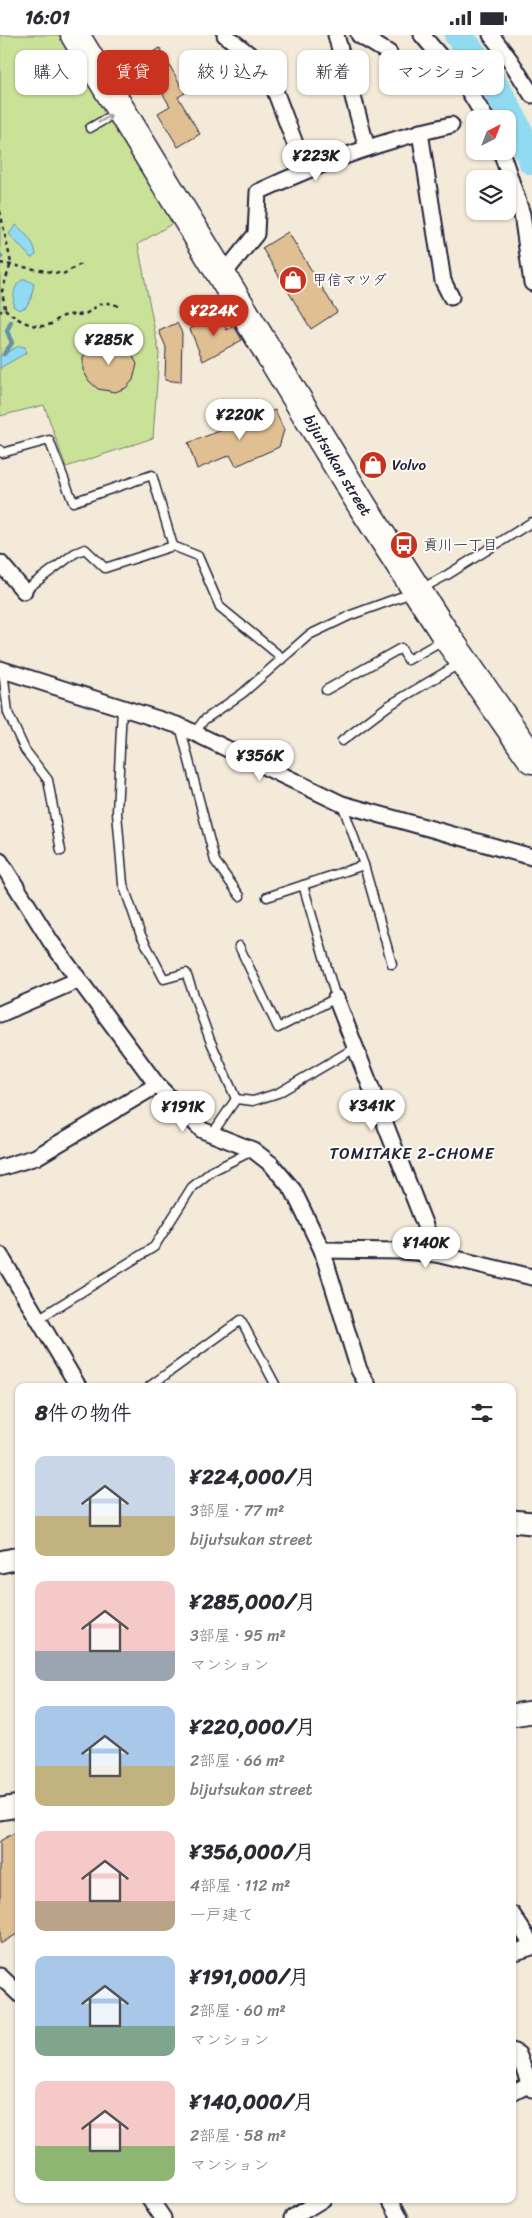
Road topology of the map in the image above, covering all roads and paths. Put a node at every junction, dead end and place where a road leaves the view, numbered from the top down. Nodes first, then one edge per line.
1 (75, 35) edge
2 (225, 35) edge
3 (336, 35) edge
4 (359, 35) edge
5 (422, 35) edge
6 (491, 35) edge
7 (384, 50) edge
8 (532, 95) edge
9 (120, 110) junction
10 (481, 110) edge
11 (451, 125) dead end
12 (90, 128) dead end
13 (420, 132) junction
14 (367, 148) junction
15 (504, 160) edge
16 (305, 170) junction
17 (0, 211) edge
18 (0, 263) edge
19 (11, 263) junction
20 (81, 263) dead end
21 (222, 276) junction
22 (532, 283) edge
23 (452, 297) dead end
24 (118, 306) dead end
25 (5, 309) junction
26 (0, 312) edge
27 (0, 450) edge
28 (532, 522) edge
29 (173, 546) junction
30 (0, 563) edge
31 (24, 591) joint
32 (417, 591) junction
33 (447, 637) junction
34 (281, 657) junction
35 (464, 662) junction
36 (2, 669) edge
37 (326, 690) dead end
38 (122, 707) junction
39 (180, 726) junction
40 (195, 732) junction
41 (342, 741) dead end
42 (532, 759) edge
43 (342, 804) junction
44 (61, 851) dead end
45 (532, 857) edge
46 (0, 861) edge
47 (364, 865) junction
48 (303, 885) junction
49 (240, 896) dead end
50 (267, 897) dead end
51 (239, 946) dead end
52 (392, 964) dead end
53 (78, 980) junction
54 (336, 998) junction
55 (0, 1014) edge
56 (355, 1048) junction
57 (156, 1085) junction
58 (236, 1099) junction
59 (212, 1134) junction
60 (253, 1151) junction
61 (0, 1168) edge
62 (322, 1250) junction
63 (0, 1255) edge
64 (436, 1255) junction
65 (532, 1277) edge
66 (38, 1319) junction
67 (76, 1383) edge
68 (154, 1383) edge
69 (274, 1383) edge
70 (366, 1383) edge
71 (516, 1521) edge
72 (532, 1523) edge
73 (15, 1559) edge
74 (0, 1562) edge
75 (15, 1807) edge
76 (0, 1809) edge
77 (516, 1920) edge
78 (532, 1946) edge
79 (516, 1952) edge
80 (0, 1976) edge
81 (15, 1990) edge
82 (516, 2053) edge
83 (531, 2087) edge
84 (516, 2092) edge
85 (153, 2203) edge
86 (316, 2203) edge
87 (392, 2203) edge
88 (164, 2218) edge
89 (292, 2218) edge
90 (400, 2218) edge

1 - 9 highway, bijutsukan street
2 - 16 street
3 - 14 street
4 - 7 street
5 - 10 street
6 - 8 street
12 -> 9 lane
9 - 21 highway, bijutsukan street
11 - 13 street
13 - 14 street
13 - 23 street
14 - 16 street
15 - 22 street
16 - 21 street
17 - 19 path
18 - 19 path
19 - 20 path
19 - 25 path
21 - 32 highway, bijutsukan street
24 - 25 path
25 - 26 path
27 - 29 lane
28 - 32 lane
29 - 31 lane
29 - 34 lane
30 - 31 street
32 - 33 highway, bijutsukan street
32 - 34 lane
33 - 35 highway, bijutsukan street
33 - 37 lane
34 - 40 lane
35 - 41 lane
35 - 42 highway, bijutsukan street
36 - 38 street
36 - 44 lane
38 - 39 street
38 - 58 lane
39 - 40 street
39 - 49 lane
40 - 43 street
43 - 45 street
43 - 47 lane
46 - 53 street
47 - 48 lane
47 - 52 lane
48 - 50 lane
48 - 54 lane
51 - 54 lane
53 - 55 street
53 - 57 street
54 - 56 street
56 - 58 lane
56 - 64 street
57 - 59 street
57 - 61 street
58 - 59 lane
59 - 60 street
60 - 62 street
60 - 66 lane
62 - 64 street
62 - 70 street
63 - 66 street
64 - 65 street
66 - 67 street
68 - 69 lane
71 - 72 street
73 - 74 street
75 - 76 street
77 - 78 street
78 - 79 street
80 - 81 street
82 - 83 street
83 - 84 street
85 - 88 street
86 - 89 street
87 - 90 street

